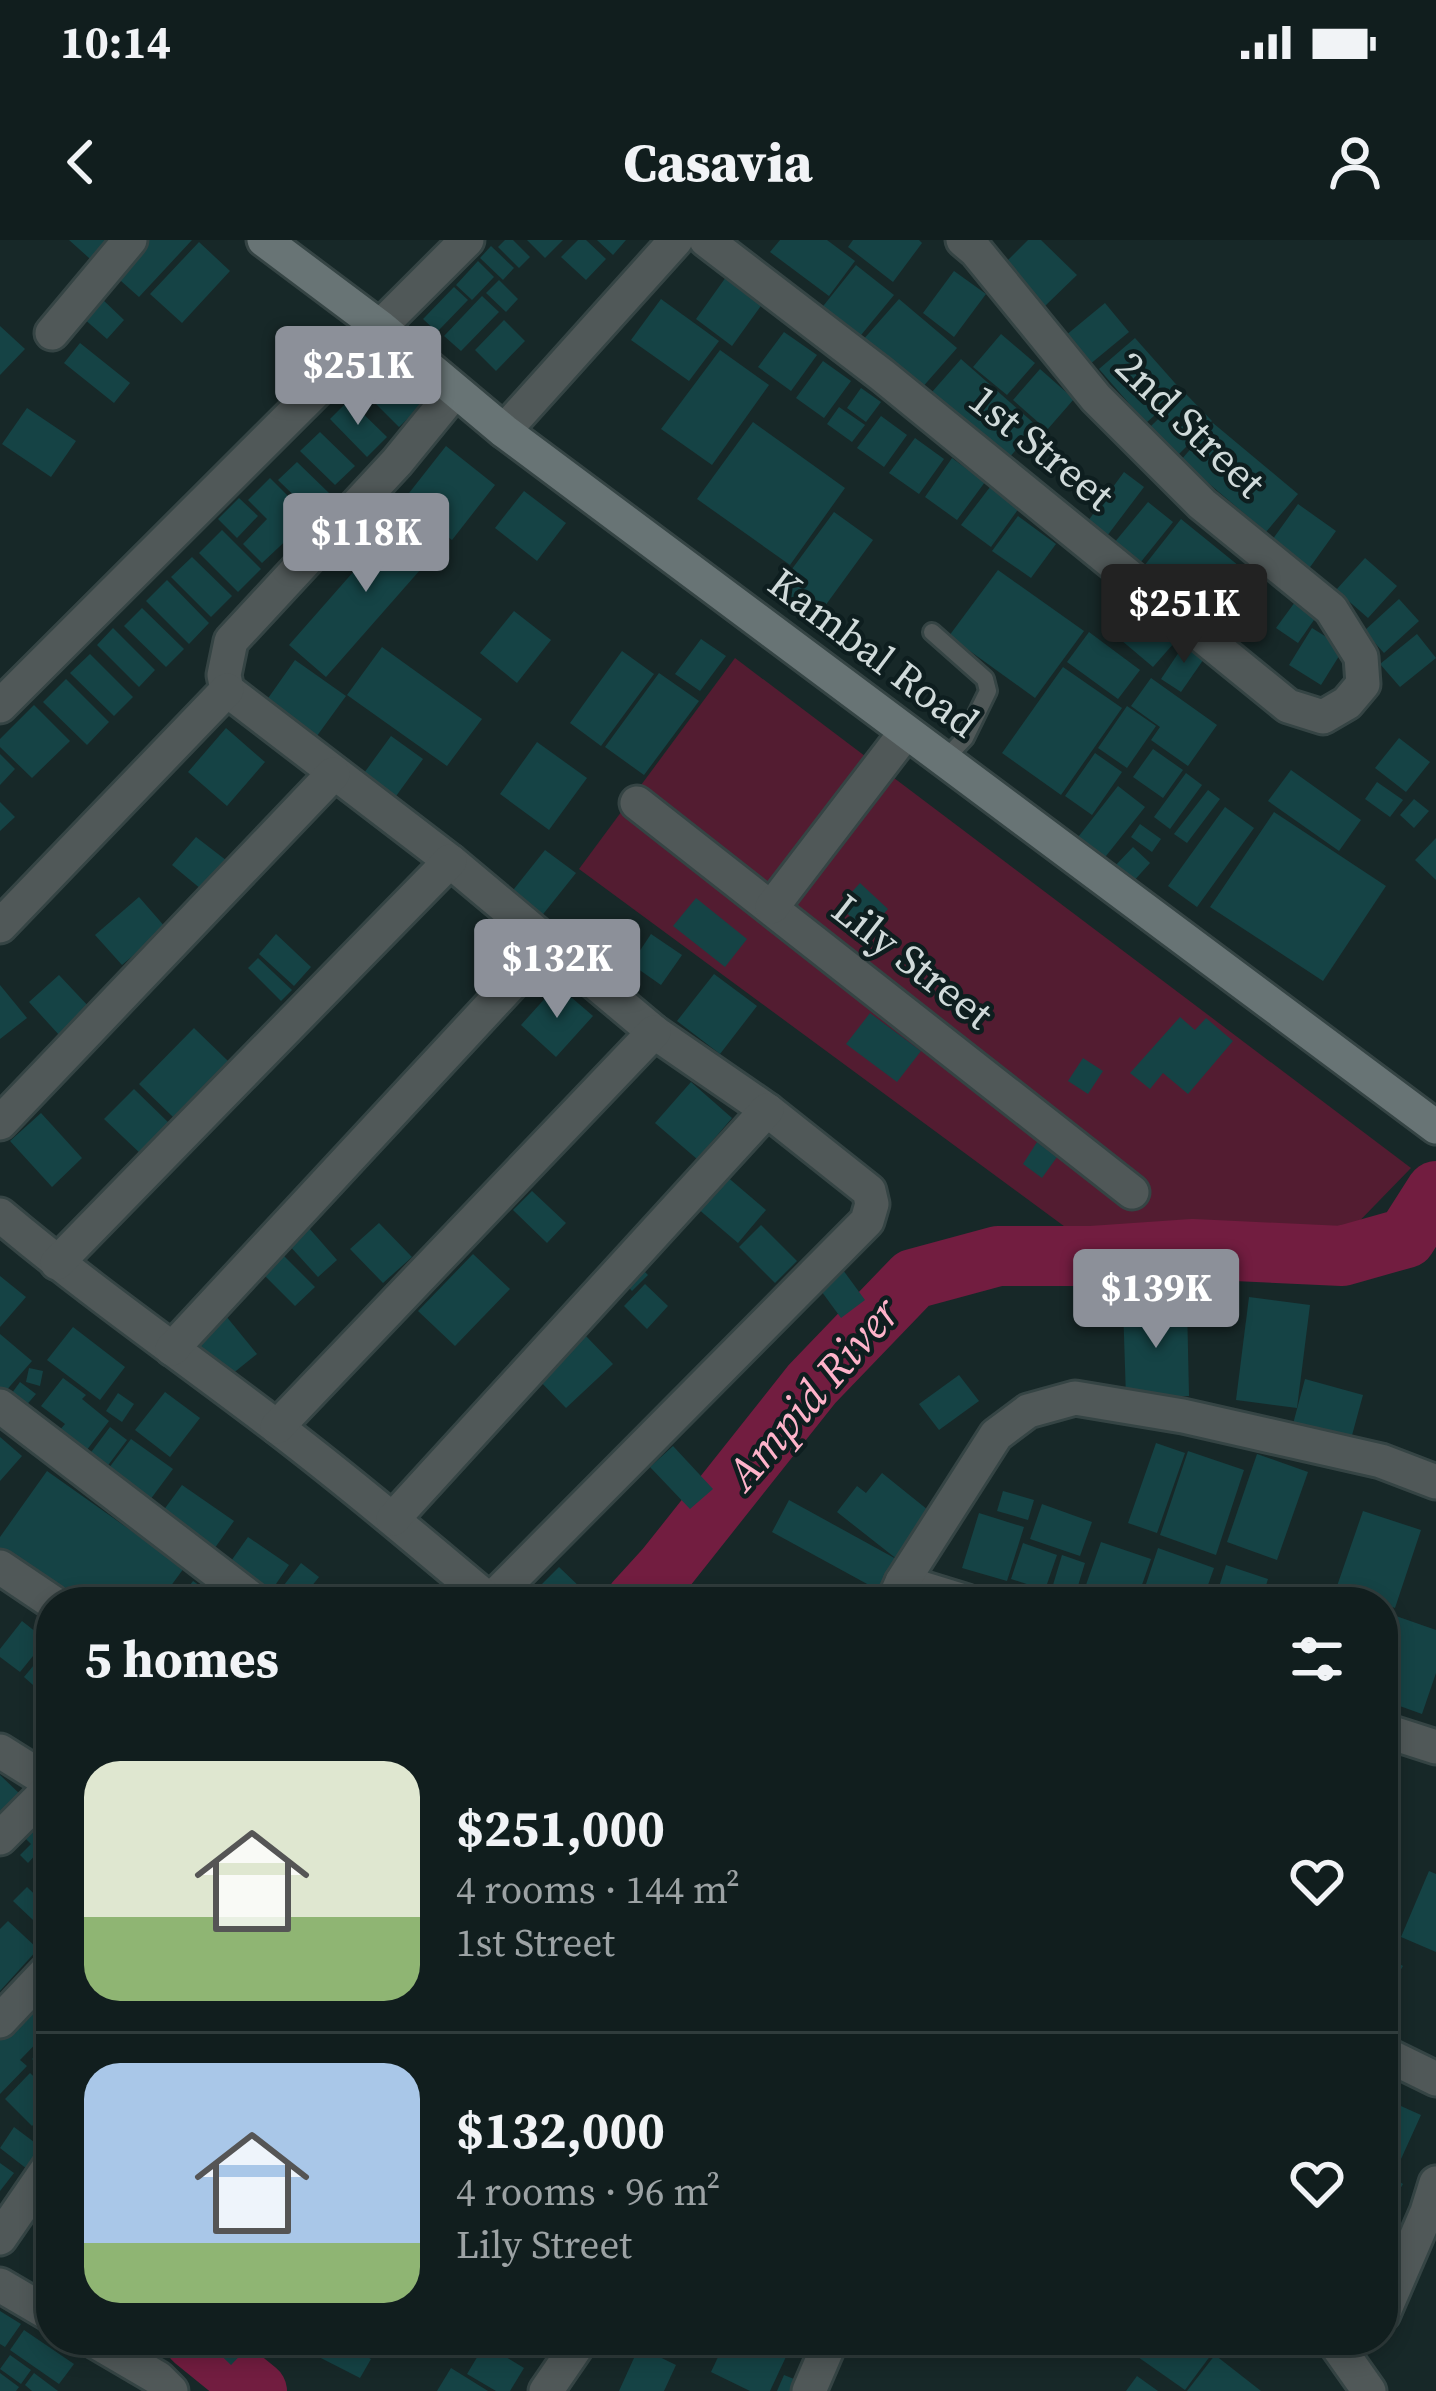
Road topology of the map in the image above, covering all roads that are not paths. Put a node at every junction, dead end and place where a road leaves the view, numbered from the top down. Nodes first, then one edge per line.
1 (130, 240) edge
2 (264, 240) edge
3 (467, 240) edge
4 (676, 240) edge
5 (706, 240) edge
6 (963, 240) edge
7 (380, 327) junction
8 (52, 333) dead end
9 (455, 391) junction
10 (503, 431) junction
11 (932, 632) dead end
12 (227, 689) junction
13 (0, 706) edge
14 (1323, 717) joint
15 (906, 732) junction
16 (944, 760) junction
17 (333, 774) junction
18 (637, 802) dead end
19 (450, 861) junction
20 (772, 907) junction
21 (0, 926) edge
22 (549, 944) junction
23 (654, 1032) junction
24 (766, 1110) junction
25 (0, 1123) edge
26 (1436, 1127) edge
27 (1132, 1192) dead end
28 (0, 1215) edge
29 (57, 1264) junction
30 (172, 1349) junction
31 (0, 1406) edge
32 (277, 1427) junction
33 (1436, 1482) edge
34 (393, 1519) junction
35 (0, 1567) edge
36 (236, 1587) edge
37 (472, 1587) edge
38 (504, 1587) edge
39 (900, 1587) edge
40 (36, 1591) edge
41 (1398, 1735) edge
42 (1436, 1747) edge
43 (0, 1751) edge
44 (36, 1775) edge
45 (36, 1801) edge
46 (0, 1838) edge
47 (36, 1983) edge
48 (0, 2021) edge
49 (1398, 2060) edge
50 (1436, 2079) edge
51 (36, 2186) edge
52 (1433, 2203) edge
53 (0, 2238) edge
54 (1398, 2281) edge
55 (0, 2285) edge
56 (36, 2306) edge
57 (119, 2355) edge
58 (574, 2355) edge
59 (825, 2355) edge
60 (1340, 2355) edge
61 (1365, 2355) edge
62 (1355, 2385) edge
63 (559, 2388) edge
64 (171, 2391) edge
65 (809, 2391) edge

1 - 8 street
2 - 7 main road, Kambal Road
3 - 7 street
4 - 10 street
5 - 14 street, 1st Street
6 - 14 street, 2nd Street
7 - 9 main road, Kambal Road
7 - 13 street
9 - 10 main road, Kambal Road
9 - 12 street
10 - 15 main road, Kambal Road
11 - 16 lane
12 - 17 street
12 - 21 street
15 - 16 main road, Kambal Road
15 - 20 street
16 - 26 main road, Kambal Road
17 - 19 street
17 - 25 street
18 - 20 street, Lily Street
19 - 22 street
19 - 29 street
20 - 27 street, Lily Street
22 - 23 street
22 - 30 street
23 - 24 street
23 - 32 street
24 - 34 street
24 - 38 street
28 - 29 street
29 - 30 street
30 - 32 street
31 - 36 street
32 - 34 street
33 - 39 street
34 - 37 street
35 - 40 street
41 - 42 street
43 - 44 street
45 - 46 street
47 - 48 street
49 - 50 street
51 - 53 street
52 - 54 street
55 - 56 street
57 - 64 street
58 - 63 street
59 - 65 street
60 - 62 street
61 - 62 street

